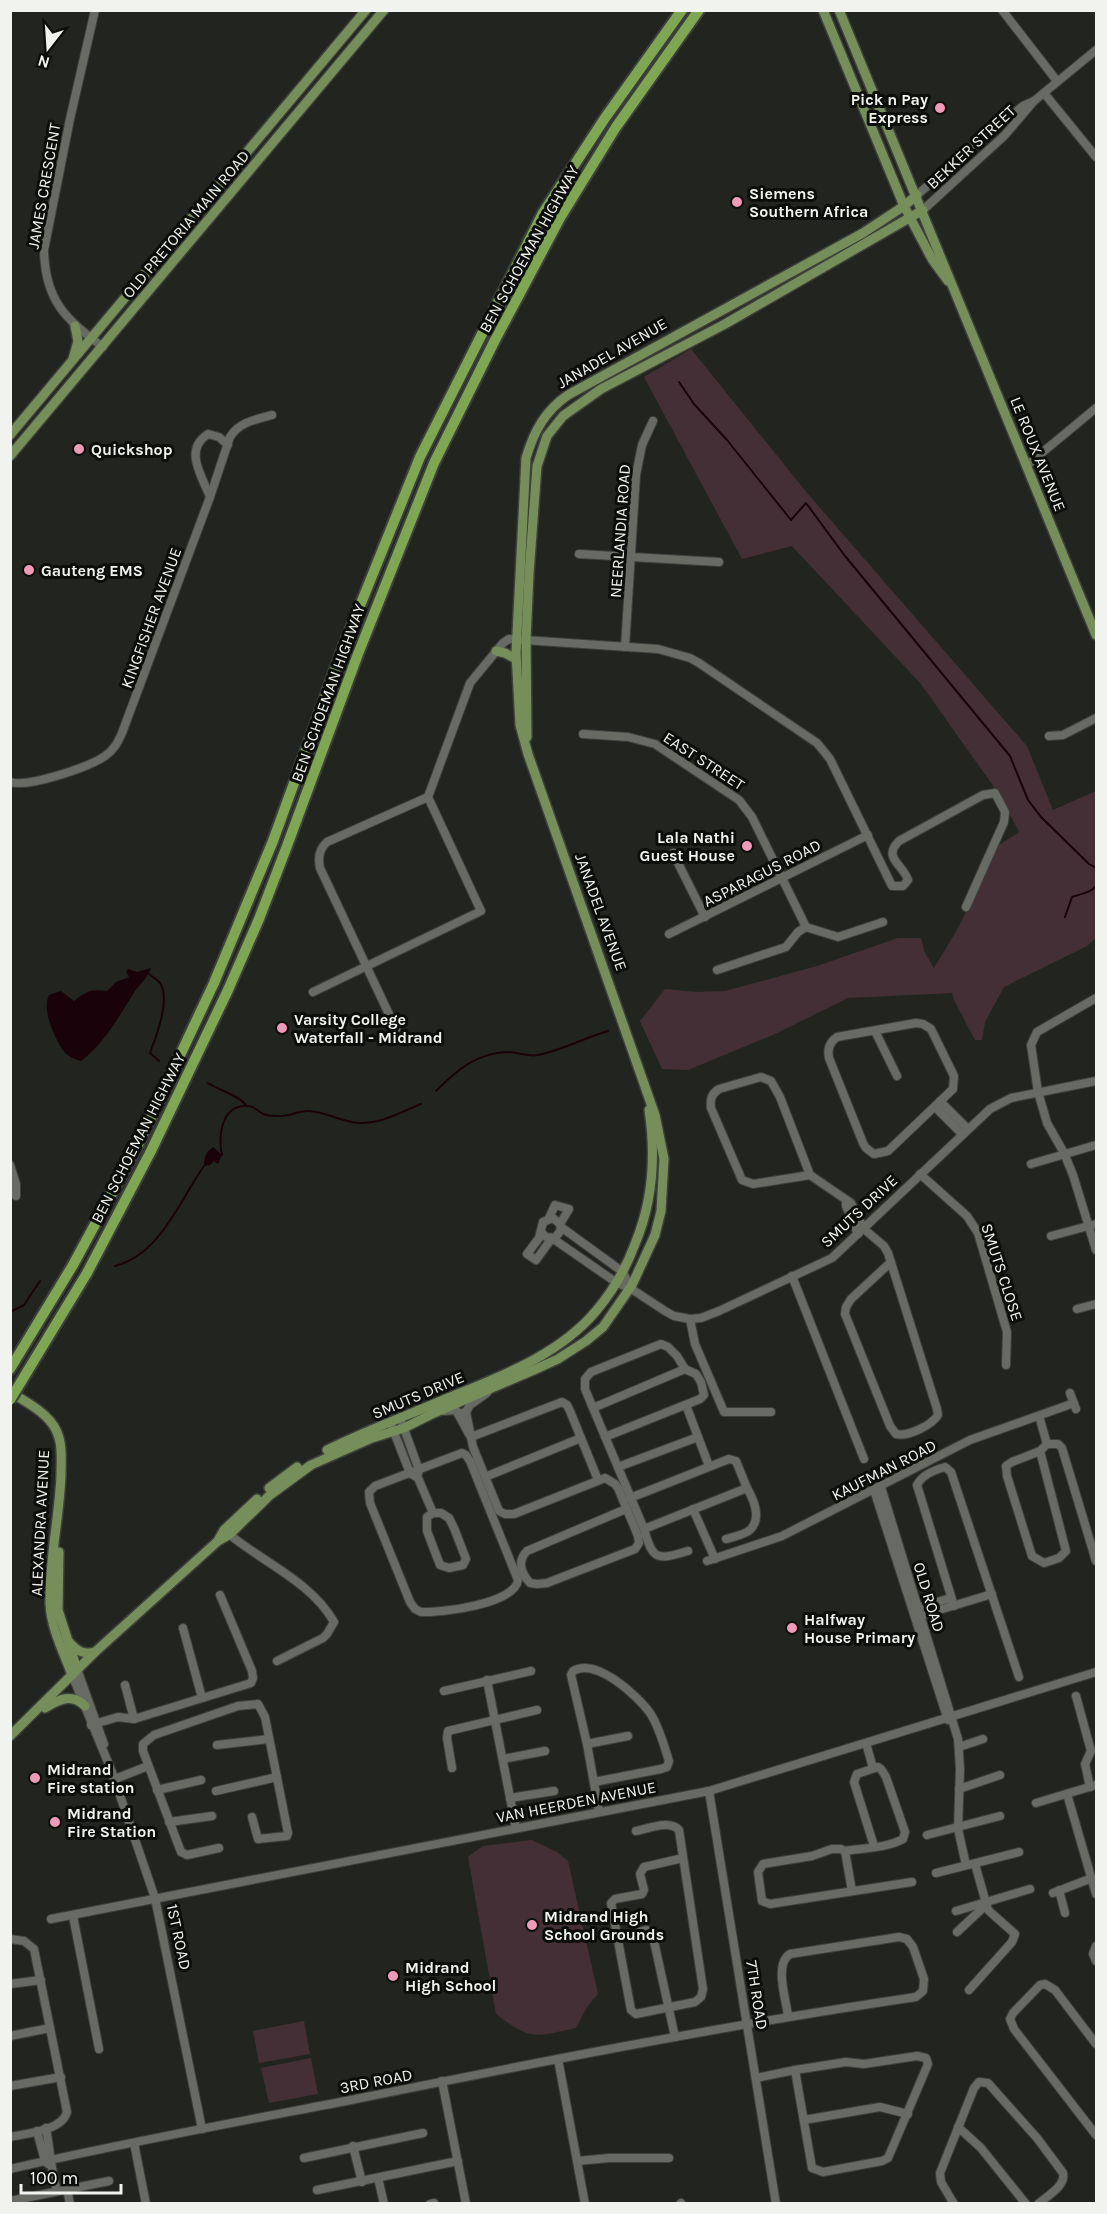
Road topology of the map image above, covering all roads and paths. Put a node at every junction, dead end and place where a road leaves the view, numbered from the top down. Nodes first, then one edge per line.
1 (95, 10) edge
2 (366, 10) edge
3 (384, 10) edge
4 (682, 10) edge
5 (699, 10) edge
6 (823, 10) edge
7 (840, 10) edge
8 (1002, 10) edge
9 (1096, 50) edge
10 (1057, 81) junction
11 (1044, 93) junction
12 (1034, 101) junction
13 (1096, 158) edge
14 (917, 195) junction
15 (904, 206) junction
16 (923, 210) junction
17 (910, 219) junction
18 (952, 285) junction
19 (75, 326) junction
20 (93, 339) junction
21 (103, 347) junction
22 (68, 369) junction
23 (1096, 408) edge
24 (272, 415) dead end
25 (653, 421) dead end
26 (10, 435) edge
27 (228, 445) junction
28 (10, 456) edge
29 (1026, 466) junction
30 (210, 497) junction
31 (579, 554) dead end
32 (631, 557) junction
33 (719, 562) dead end
34 (1096, 635) edge
35 (521, 640) junction
36 (625, 647) junction
37 (496, 651) junction
38 (516, 659) junction
39 (1096, 718) edge
40 (583, 734) dead end
41 (1049, 736) dead end
42 (528, 754) junction
43 (10, 782) edge
44 (428, 797) junction
45 (868, 835) junction
46 (673, 853) dead end
47 (783, 877) junction
48 (966, 907) dead end
49 (705, 916) junction
50 (883, 922) dead end
51 (806, 927) junction
52 (669, 934) dead end
53 (366, 965) junction
54 (717, 970) dead end
55 (313, 992) dead end
56 (1096, 998) edge
57 (396, 1029) dead end
58 (875, 1031) junction
59 (897, 1076) dead end
60 (644, 1080) junction
61 (1096, 1081) edge
62 (1038, 1092) junction
63 (938, 1104) junction
64 (965, 1132) junction
65 (1096, 1145) edge
66 (1064, 1154) junction
67 (1031, 1164) dead end
68 (10, 1165) edge
69 (920, 1174) junction
70 (810, 1175) junction
71 (16, 1196) dead end
72 (549, 1218) junction
73 (561, 1225) junction
74 (1093, 1225) edge
75 (542, 1232) junction
76 (861, 1232) junction
77 (1051, 1236) dead end
78 (552, 1238) junction
79 (1096, 1250) edge
80 (891, 1262) junction
81 (623, 1272) junction
82 (792, 1276) junction
83 (617, 1282) junction
84 (632, 1284) junction
85 (1096, 1304) edge
86 (1077, 1310) dead end
87 (690, 1319) junction
88 (1006, 1365) dead end
89 (13, 1366) edge
90 (685, 1369) junction
91 (501, 1384) junction
92 (10, 1392) edge
93 (1070, 1393) dead end
94 (10, 1400) edge
95 (686, 1405) junction
96 (593, 1408) junction
97 (771, 1412) dead end
98 (434, 1413) junction
99 (462, 1413) junction
100 (1039, 1416) junction
101 (400, 1418) junction
102 (392, 1427) junction
103 (404, 1428) junction
104 (470, 1436) junction
105 (605, 1437) junction
106 (698, 1437) junction
107 (581, 1438) junction
108 (1047, 1444) junction
109 (1040, 1451) junction
110 (864, 1459) dead end
111 (709, 1466) junction
112 (618, 1467) junction
113 (416, 1474) junction
114 (485, 1477) junction
115 (598, 1480) junction
116 (747, 1488) junction
117 (877, 1489) junction
118 (630, 1498) junction
119 (626, 1509) junction
120 (693, 1509) junction
121 (433, 1513) junction
122 (58, 1520) junction
123 (644, 1529) junction
124 (227, 1532) junction
125 (726, 1539) dead end
126 (688, 1551) dead end
127 (1096, 1562) edge
128 (992, 1594) junction
129 (220, 1595) dead end
130 (952, 1602) junction
131 (916, 1612) junction
132 (183, 1628) dead end
133 (66, 1638) junction
134 (95, 1652) junction
135 (278, 1661) dead end
136 (531, 1671) dead end
137 (74, 1672) junction
138 (1096, 1674) edge
139 (1019, 1677) dead end
140 (487, 1680) junction
141 (124, 1685) dead end
142 (444, 1691) dead end
143 (1076, 1696) dead end
144 (202, 1698) junction
145 (85, 1706) junction
146 (537, 1710) dead end
147 (33, 1715) junction
148 (134, 1719) junction
149 (495, 1719) junction
150 (949, 1719) junction
151 (94, 1724) junction
152 (10, 1736) edge
153 (628, 1736) dead end
154 (983, 1739) dead end
155 (269, 1740) junction
156 (866, 1743) junction
157 (587, 1744) junction
158 (216, 1745) dead end
159 (959, 1747) junction
160 (545, 1751) dead end
161 (503, 1760) junction
162 (148, 1766) junction
163 (452, 1768) dead end
164 (873, 1768) junction
165 (1000, 1775) dead end
166 (277, 1777) junction
167 (115, 1779) junction
168 (201, 1780) dead end
169 (594, 1782) junction
170 (1093, 1786) edge
171 (157, 1790) junction
172 (959, 1790) junction
173 (216, 1791) dead end
174 (554, 1791) dead end
175 (709, 1791) junction
176 (1067, 1794) junction
177 (510, 1798) junction
178 (1036, 1803) dead end
179 (599, 1811) junction
180 (212, 1816) dead end
181 (252, 1816) dead end
182 (1000, 1816) dead end
183 (169, 1822) junction
184 (958, 1826) junction
185 (516, 1828) junction
186 (636, 1831) dead end
187 (927, 1835) dead end
188 (874, 1846) junction
189 (219, 1848) dead end
190 (845, 1851) junction
191 (1019, 1852) dead end
192 (683, 1858) junction
193 (975, 1864) junction
194 (966, 1865) junction
195 (936, 1873) dead end
196 (1092, 1878) junction
197 (912, 1882) dead end
198 (1030, 1889) dead end
199 (852, 1891) junction
200 (1096, 1894) edge
201 (155, 1898) junction
202 (987, 1903) junction
203 (956, 1911) dead end
204 (1065, 1912) dead end
205 (72, 1916) junction
206 (51, 1919) dead end
207 (957, 1932) dead end
208 (617, 1938) junction
209 (10, 1940) edge
210 (1096, 1946) edge
211 (1096, 1961) edge
212 (41, 1980) junction
213 (10, 1984) edge
214 (969, 1990) dead end
215 (670, 2007) junction
216 (788, 2016) junction
217 (748, 2023) junction
218 (50, 2028) junction
219 (10, 2036) edge
220 (675, 2037) junction
221 (1096, 2044) edge
222 (99, 2049) dead end
223 (558, 2059) junction
224 (795, 2070) junction
225 (61, 2077) junction
226 (756, 2078) junction
227 (442, 2081) junction
228 (10, 2086) edge
229 (908, 2114) junction
230 (804, 2120) junction
231 (958, 2127) junction
232 (202, 2129) junction
233 (42, 2130) junction
234 (423, 2133) dead end
235 (1096, 2135) edge
236 (10, 2137) edge
237 (134, 2143) junction
238 (353, 2146) junction
239 (304, 2158) dead end
240 (669, 2158) dead end
241 (458, 2161) junction
242 (577, 2162) junction
243 (49, 2163) junction
244 (10, 2169) edge
245 (378, 2178) junction
246 (109, 2181) dead end
247 (362, 2182) junction
248 (67, 2189) junction
249 (317, 2190) dead end
250 (57, 2191) junction
251 (10, 2200) edge
252 (70, 2204) edge
253 (146, 2204) edge
254 (384, 2204) edge
255 (466, 2204) edge
256 (585, 2204) edge
257 (776, 2204) edge
258 (954, 2204) edge
259 (1026, 2204) edge
260 (1038, 2204) edge

1 - 19 street, JAMES CRESCENT
2 - 20 main road, OLD PRETORIA MAIN ROAD
3 - 21 main road, OLD PRETORIA MAIN ROAD
4 - 89 highway, BEN SCHOEMAN HIGHWAY
5 - 94 highway, BEN SCHOEMAN HIGHWAY, bridge
6 - 15 main road, LE ROUX AVENUE
7 - 14 main road, LE ROUX AVENUE
8 - 10 street
9 - 10 street, BEKKER STREET
10 - 11 street, BEKKER STREET
11 - 12 street, BEKKER STREET
11 - 13 street
12 - 14 street, BEKKER STREET
12 - 16 street, BEKKER STREET
14 - 15 main road, JANADEL AVENUE
14 - 16 main road, LE ROUX AVENUE
15 - 17 main road, LE ROUX AVENUE
15 - 35 main road, JANADEL AVENUE
16 - 17 main road, JANADEL AVENUE
16 - 18 main road, LE ROUX AVENUE
17 - 18 main road, LE ROUX AVENUE
17 - 35 main road, JANADEL AVENUE
18 - 29 main road, LE ROUX AVENUE
19 - 20 street, JAMES CRESCENT
19 - 22 main road
20 - 21 street, JAMES CRESCENT
20 - 22 main road, OLD PRETORIA MAIN ROAD
21 - 28 main road, OLD PRETORIA MAIN ROAD
22 - 26 main road, OLD PRETORIA MAIN ROAD
23 - 29 street
24 - 27 street, KINGFISHER AVENUE
25 - 32 street, NEERLANDIA ROAD
27 - 30 street, KINGFISHER AVENUE
27 - 30 street
29 - 34 main road, LE ROUX AVENUE
30 - 43 street, KINGFISHER AVENUE
31 - 32 street
32 - 33 street
32 - 36 street, NEERLANDIA ROAD
35 - 36 street
35 - 37 street
35 - 38 main road, JANADEL AVENUE
35 - 42 main road, JANADEL AVENUE
36 - 45 street
37 - 38 main road
37 - 44 street
38 - 42 main road, JANADEL AVENUE
39 - 41 street
40 - 47 street, EAST STREET
42 - 60 main road, JANADEL AVENUE
44 - 53 street
44 - 53 street
45 - 47 street, ASPARAGUS ROAD
45 - 48 street
46 - 49 street
47 - 49 street, ASPARAGUS ROAD
47 - 51 street, EAST STREET
49 - 52 street, ASPARAGUS ROAD
50 - 51 street
51 - 54 street
53 - 55 street
53 - 57 street
56 - 62 street
58 - 59 street
58 - 63 street
58 - 63 street
60 - 81 main road, JANADEL AVENUE
60 - 84 main road, JANADEL AVENUE
61 - 62 street, SMUTS DRIVE
62 - 64 street, SMUTS DRIVE
62 - 66 street
63 - 64 street
64 - 69 street, SMUTS DRIVE
65 - 66 street
66 - 67 street
66 - 74 street
68 - 71 street
69 - 76 street, SMUTS DRIVE
69 - 88 street, SMUTS CLOSE
70 - 70 street
70 - 76 street
72 - 73 street
72 - 73 street
72 - 75 street
73 - 78 street
73 - 81 street
74 - 77 street
74 - 79 street
75 - 78 street
75 - 78 street
76 - 80 street
76 - 82 street, SMUTS DRIVE
78 - 83 street
80 - 80 street
81 - 83 main road, SMUTS DRIVE
81 - 84 street
82 - 87 street, SMUTS DRIVE
82 - 110 street
83 - 84 street
83 - 101 main road, SMUTS DRIVE
84 - 87 street
84 - 91 main road, SMUTS DRIVE
85 - 86 street
87 - 97 street
90 - 95 street
90 - 96 street
90 - 96 street
91 - 98 main road, SMUTS DRIVE
91 - 99 street
92 - 122 main road, ALEXANDRA AVENUE
93 - 100 street, KAUFMAN ROAD
95 - 105 street
95 - 106 street
96 - 105 street
98 - 99 street
98 - 103 main road, SMUTS DRIVE
99 - 104 street
100 - 108 street
100 - 117 street, KAUFMAN ROAD
101 - 102 main road, SMUTS DRIVE
101 - 103 street
102 - 103 main road, SMUTS DRIVE
102 - 113 street
102 - 124 main road, SMUTS DRIVE
103 - 113 street
104 - 107 street
104 - 114 street
105 - 112 street
106 - 111 street
106 - 112 street
107 - 114 street
107 - 115 street
108 - 109 street
108 - 127 street
109 - 109 street
111 - 116 street
111 - 118 street
112 - 118 street
113 - 113 street
113 - 121 street
114 - 115 street
115 - 119 street
116 - 120 street
116 - 125 street
117 - 120 street, KAUFMAN ROAD
117 - 131 street, OLD ROAD
118 - 123 street
119 - 119 street
120 - 123 street
121 - 121 street
122 - 133 main road, ALEXANDRA AVENUE
122 - 137 main road, ALEXANDRA AVENUE
123 - 126 street
124 - 134 main road, SMUTS DRIVE
124 - 135 street
128 - 130 street
128 - 130 street
128 - 139 street
129 - 144 street
130 - 131 street
131 - 150 street, OLD ROAD
132 - 144 street
133 - 134 main road
133 - 137 main road, ALEXANDRA AVENUE
134 - 137 main road, SMUTS DRIVE
136 - 140 street
137 - 145 street, 1ST ROAD
137 - 147 main road, SMUTS DRIVE
137 - 151 street, 1ST ROAD
138 - 150 street, VAN HEERDEN AVENUE
140 - 142 street
140 - 149 street
141 - 148 street
143 - 170 street
144 - 148 street
145 - 147 main road
145 - 151 street, 1ST ROAD
146 - 149 street
147 - 152 main road, SMUTS DRIVE
148 - 151 street
149 - 161 street
149 - 163 street
150 - 156 street, VAN HEERDEN AVENUE
150 - 159 street, OLD ROAD
151 - 167 street, 1ST ROAD
153 - 157 street
154 - 159 street
155 - 158 street
155 - 162 street
155 - 166 street
156 - 164 street
156 - 175 street, VAN HEERDEN AVENUE
157 - 169 street
157 - 169 street
159 - 172 street, OLD ROAD
160 - 161 street
161 - 177 street
162 - 167 street
162 - 171 street
164 - 188 street
164 - 188 street
165 - 172 street
166 - 173 street
166 - 181 street
167 - 201 street, 1ST ROAD
168 - 171 street
169 - 179 street
170 - 176 street
171 - 183 street
172 - 184 street, OLD ROAD
174 - 177 street
175 - 179 street, VAN HEERDEN AVENUE
175 - 217 street, 7TH ROAD
176 - 178 street
176 - 196 street
177 - 185 street
179 - 185 street, VAN HEERDEN AVENUE
180 - 183 street
182 - 184 street
183 - 189 street
184 - 187 street
184 - 194 street, OLD ROAD
185 - 201 street, VAN HEERDEN AVENUE
186 - 192 street
188 - 190 street
190 - 199 street
190 - 199 street
191 - 193 street
192 - 208 street
192 - 215 street
193 - 194 street
193 - 202 street
194 - 195 street
196 - 200 street
196 - 204 street
197 - 199 street
198 - 202 street
201 - 205 street, VAN HEERDEN AVENUE
201 - 232 street, 1ST ROAD
202 - 203 street
202 - 207 street
202 - 214 street
205 - 206 street, VAN HEERDEN AVENUE
205 - 222 street
208 - 215 street
208 - 215 street
209 - 212 street
210 - 211 street
212 - 213 street
212 - 218 street
215 - 220 street
216 - 216 street, 3RD ROAD
216 - 217 street, 3RD ROAD
217 - 220 street, 3RD ROAD
217 - 226 street, 7TH ROAD
218 - 219 street
218 - 225 street
220 - 223 street, 3RD ROAD
221 - 235 street
223 - 227 street, 3RD ROAD
223 - 242 street
224 - 226 street
224 - 229 street
224 - 230 street
225 - 228 street
225 - 233 street
226 - 257 street, 7TH ROAD
227 - 232 street, 3RD ROAD
227 - 241 street
229 - 230 street
229 - 230 street
231 - 258 street
231 - 259 street
231 - 260 street
232 - 237 street, 3RD ROAD
233 - 236 street
233 - 243 street
234 - 238 street
237 - 243 street, 3RD ROAD
237 - 253 street
238 - 239 street
238 - 247 street
240 - 242 street
241 - 245 street
241 - 255 street
242 - 256 street
243 - 244 street, 3RD ROAD
243 - 250 street
245 - 247 street
245 - 254 street
246 - 248 street
247 - 249 street
248 - 250 street
248 - 252 street
250 - 251 street

